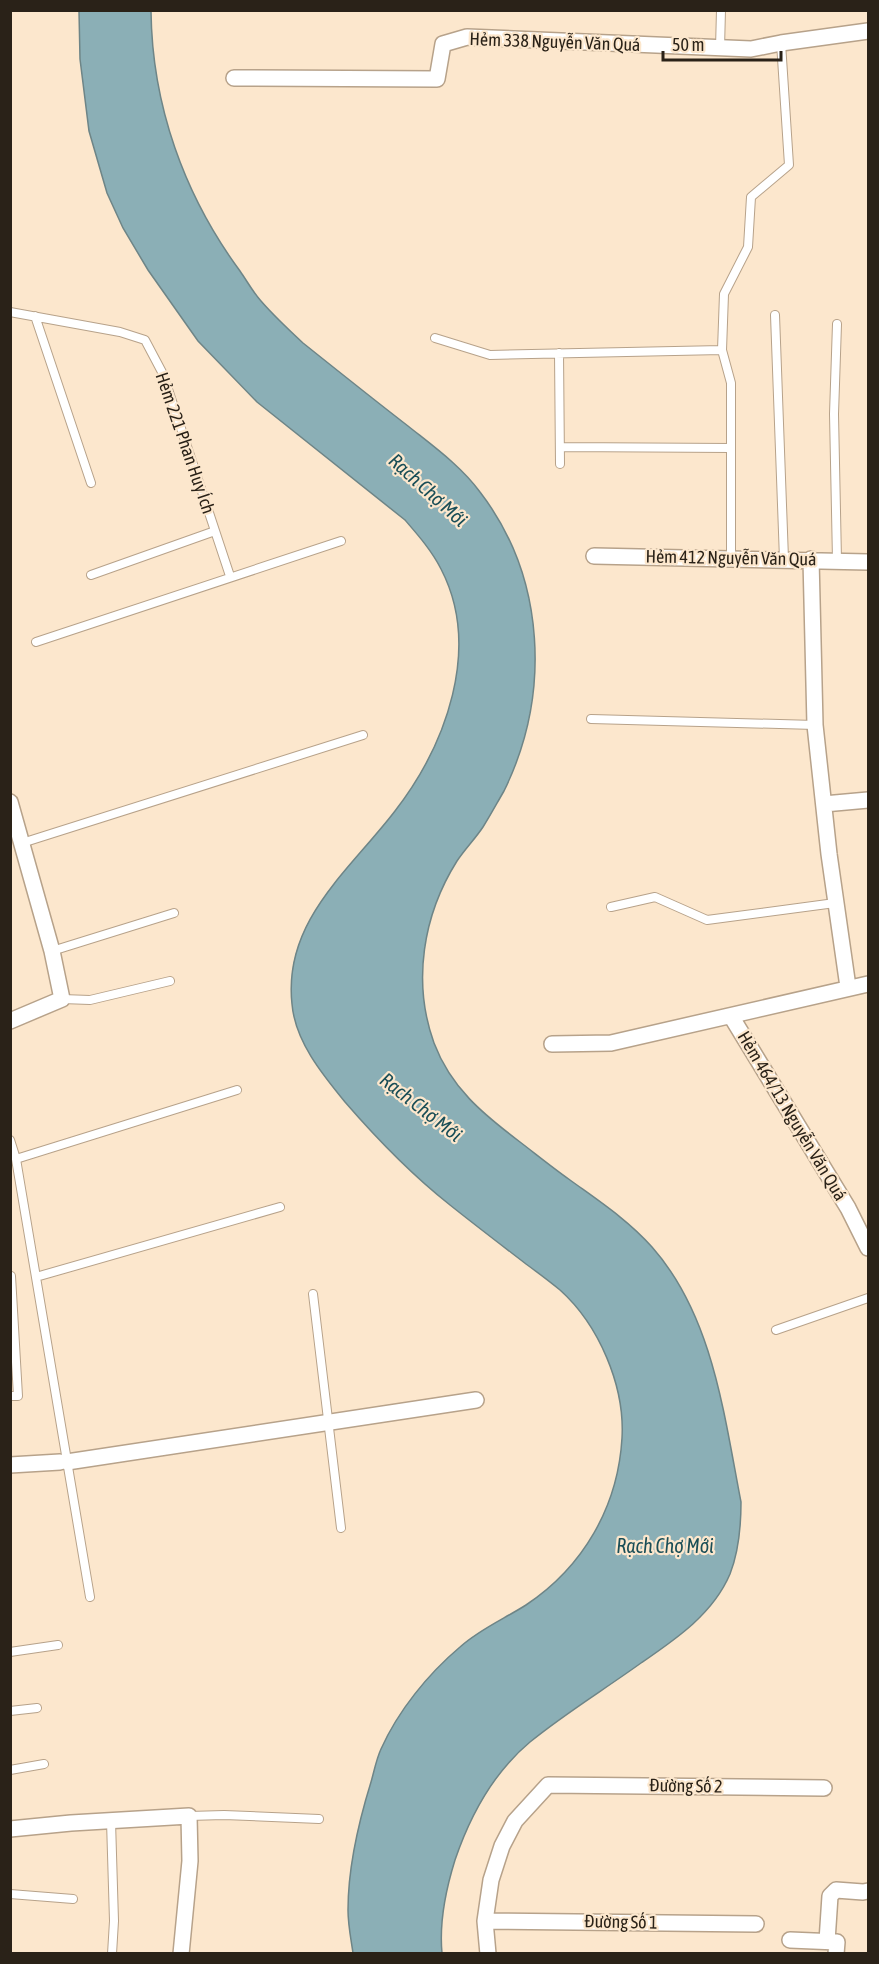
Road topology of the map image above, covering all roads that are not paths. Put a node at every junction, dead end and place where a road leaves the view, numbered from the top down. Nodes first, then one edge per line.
1 (720, 10) edge
2 (868, 31) edge
3 (781, 43) junction
4 (720, 48) junction
5 (234, 78) dead end
6 (10, 312) edge
7 (775, 315) dead end
8 (35, 316) junction
9 (837, 324) dead end
10 (435, 338) dead end
11 (722, 350) junction
12 (559, 353) junction
13 (560, 447) junction
14 (731, 448) junction
15 (560, 464) dead end
16 (91, 483) dead end
17 (215, 531) junction
18 (341, 541) dead end
19 (594, 555) dead end
20 (731, 558) junction
21 (784, 559) junction
22 (811, 559) junction
23 (837, 560) junction
24 (868, 562) edge
25 (91, 575) dead end
26 (230, 576) junction
27 (36, 642) dead end
28 (591, 719) dead end
29 (815, 725) junction
30 (363, 735) dead end
31 (868, 801) edge
32 (10, 802) edge
33 (824, 804) junction
34 (22, 843) junction
35 (835, 903) junction
36 (611, 908) dead end
37 (174, 913) dead end
38 (52, 951) junction
39 (170, 981) dead end
40 (868, 984) edge
41 (848, 987) junction
42 (62, 999) junction
43 (731, 1016) junction
44 (10, 1021) edge
45 (552, 1044) dead end
46 (237, 1090) dead end
47 (10, 1140) edge
48 (16, 1159) junction
49 (280, 1207) dead end
50 (868, 1248) edge
51 (11, 1276) edge
52 (36, 1277) junction
53 (313, 1294) dead end
54 (868, 1298) edge
55 (776, 1330) dead end
56 (10, 1396) edge
57 (476, 1400) dead end
58 (329, 1422) junction
59 (64, 1462) junction
60 (10, 1465) edge
61 (341, 1528) dead end
62 (90, 1597) dead end
63 (58, 1645) dead end
64 (10, 1652) edge
65 (37, 1708) dead end
66 (10, 1711) edge
67 (44, 1764) dead end
68 (10, 1770) edge
69 (824, 1788) dead end
70 (189, 1816) junction
71 (319, 1819) dead end
72 (111, 1821) junction
73 (10, 1829) edge
74 (868, 1891) edge
75 (10, 1894) edge
76 (73, 1899) dead end
77 (485, 1921) junction
78 (756, 1924) dead end
79 (790, 1940) dead end
80 (831, 1947) edge
81 (112, 1953) edge
82 (182, 1953) edge
83 (488, 1953) edge

1 - 4 lane
2 - 3 street, Hẻm 338 Nguyễn Văn Quá
3 - 4 street, Hẻm 338 Nguyễn Văn Quá
3 - 11 lane
4 - 5 street, Hẻm 338 Nguyễn Văn Quá
6 - 8 lane, Hẻm 221 Phan Huy Ích
7 - 21 lane
8 - 16 lane
8 - 17 lane, Hẻm 221 Phan Huy Ích
9 - 23 lane
10 - 12 lane
11 - 12 lane
11 - 14 lane
12 - 13 lane
13 - 14 lane
13 - 15 lane
14 - 20 lane
17 - 25 lane
17 - 26 lane, Hẻm 221 Phan Huy Ích
18 - 26 lane
19 - 20 street, Hẻm 412 Nguyễn Văn Quá
20 - 21 street, Hẻm 412 Nguyễn Văn Quá
21 - 22 street, Hẻm 412 Nguyễn Văn Quá
22 - 23 street, Hẻm 412 Nguyễn Văn Quá
22 - 29 street
23 - 24 street, Hẻm 412 Nguyễn Văn Quá
26 - 27 lane
28 - 29 lane
29 - 33 street
30 - 34 lane
31 - 33 street
32 - 34 street
33 - 35 street
34 - 38 street
35 - 36 lane
35 - 41 street
37 - 38 lane
38 - 42 street
39 - 42 lane
40 - 41 street
41 - 43 street
42 - 44 street
43 - 45 street
43 - 50 street, Hẻm 464/13 Nguyễn Văn Quá
46 - 48 lane
47 - 48 lane
48 - 52 lane
49 - 52 lane
51 - 56 lane
52 - 59 lane
53 - 58 lane
54 - 55 lane
57 - 58 street
58 - 59 street
58 - 61 lane
59 - 60 street
59 - 62 lane
63 - 64 lane
65 - 66 lane
67 - 68 lane
69 - 77 street, Đường Số 2
70 - 71 lane
70 - 72 street
70 - 82 street
72 - 73 street
72 - 81 lane
74 - 80 street
75 - 76 lane
77 - 78 street, Đường Số 1
77 - 83 street
79 - 80 street

